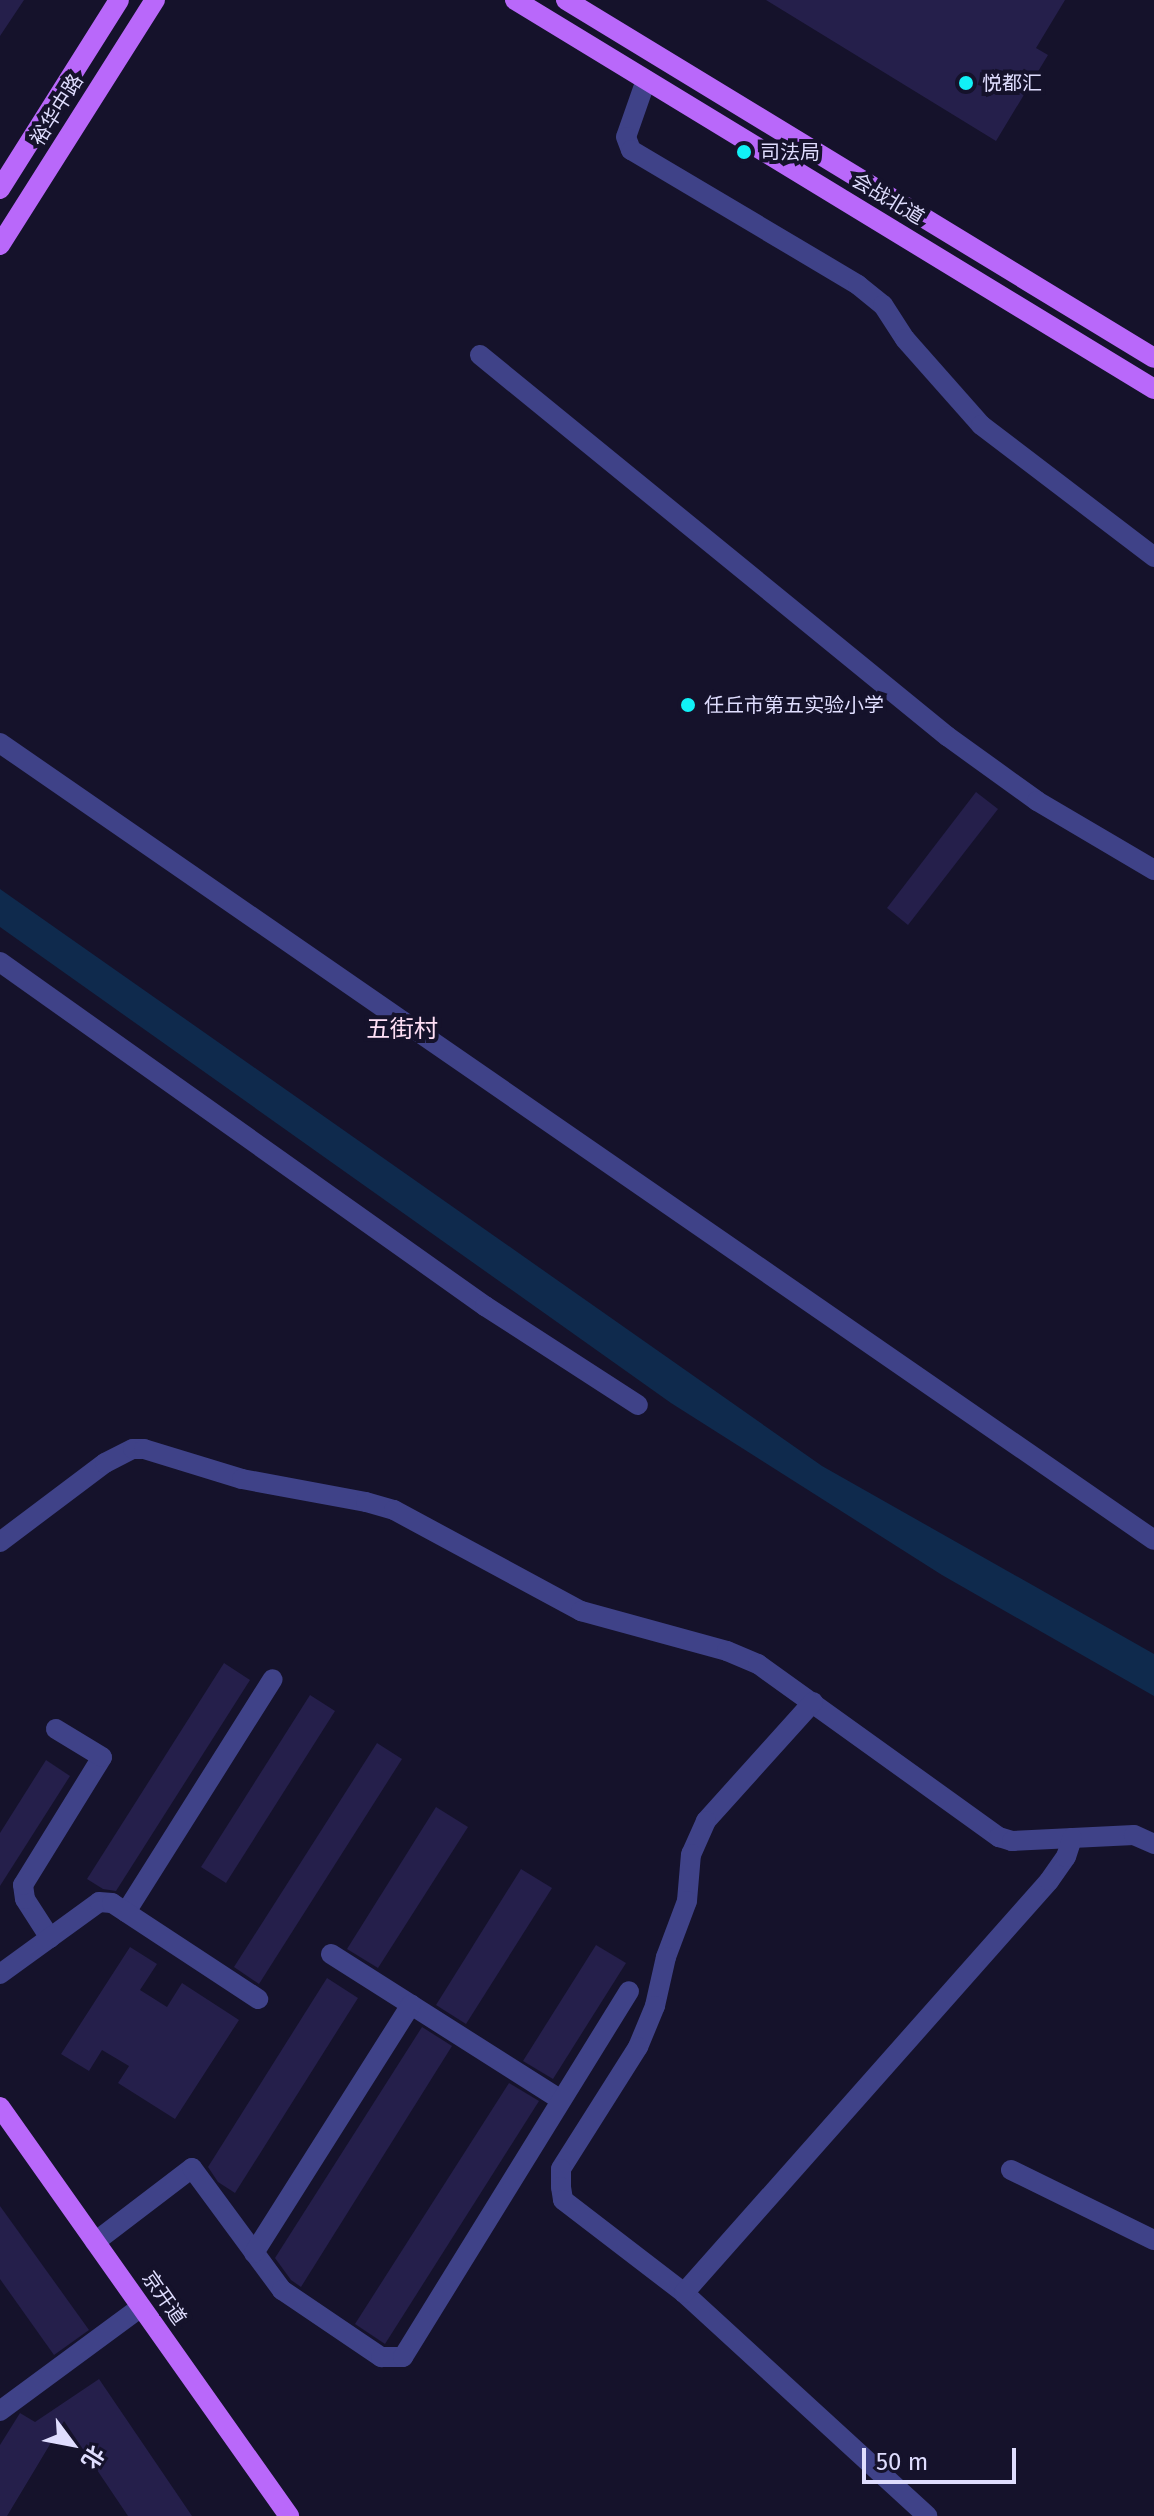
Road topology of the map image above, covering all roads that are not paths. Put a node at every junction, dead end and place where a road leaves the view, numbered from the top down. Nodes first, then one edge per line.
1 (119, 0) edge
2 (155, 0) edge
3 (515, 0) edge
4 (566, 0) edge
5 (646, 80) junction
6 (0, 189) edge
7 (0, 245) edge
8 (480, 355) dead end
9 (1154, 358) edge
10 (1154, 389) edge
11 (1154, 557) edge
12 (0, 743) edge
13 (1154, 870) edge
14 (0, 962) edge
15 (638, 1405) dead end
16 (1154, 1540) edge
17 (0, 1542) edge
18 (273, 1679) dead end
19 (813, 1702) junction
20 (56, 1729) dead end
21 (1072, 1838) junction
22 (1154, 1844) edge
23 (126, 1912) junction
24 (50, 1938) junction
25 (331, 1954) dead end
26 (0, 1974) edge
27 (629, 1991) dead end
28 (258, 1999) dead end
29 (411, 2005) junction
30 (561, 2100) junction
31 (0, 2107) edge
32 (1011, 2170) dead end
33 (1154, 2240) edge
34 (95, 2242) junction
35 (254, 2253) junction
36 (684, 2293) junction
37 (141, 2307) junction
38 (0, 2411) edge
39 (289, 2516) edge
40 (927, 2516) edge

1 - 6 main road, 裕华中路
2 - 7 main road, 裕华中路
3 - 5 main road, 会战北道
4 - 9 main road, 会战北道
5 - 10 main road, 会战北道
5 - 11 street
8 - 13 street
12 - 16 street
14 - 15 street
17 - 19 street
18 - 23 street
19 - 21 street
19 - 36 street
20 - 24 street
21 - 22 street
21 - 36 street
23 - 24 street
23 - 28 street
24 - 26 street
25 - 29 street
27 - 30 street
29 - 30 street
29 - 35 street
30 - 35 street
31 - 34 main road, 京开道
32 - 33 street
34 - 35 street
34 - 37 main road, 京开道
36 - 40 street
37 - 38 street
37 - 39 main road, 京开道

